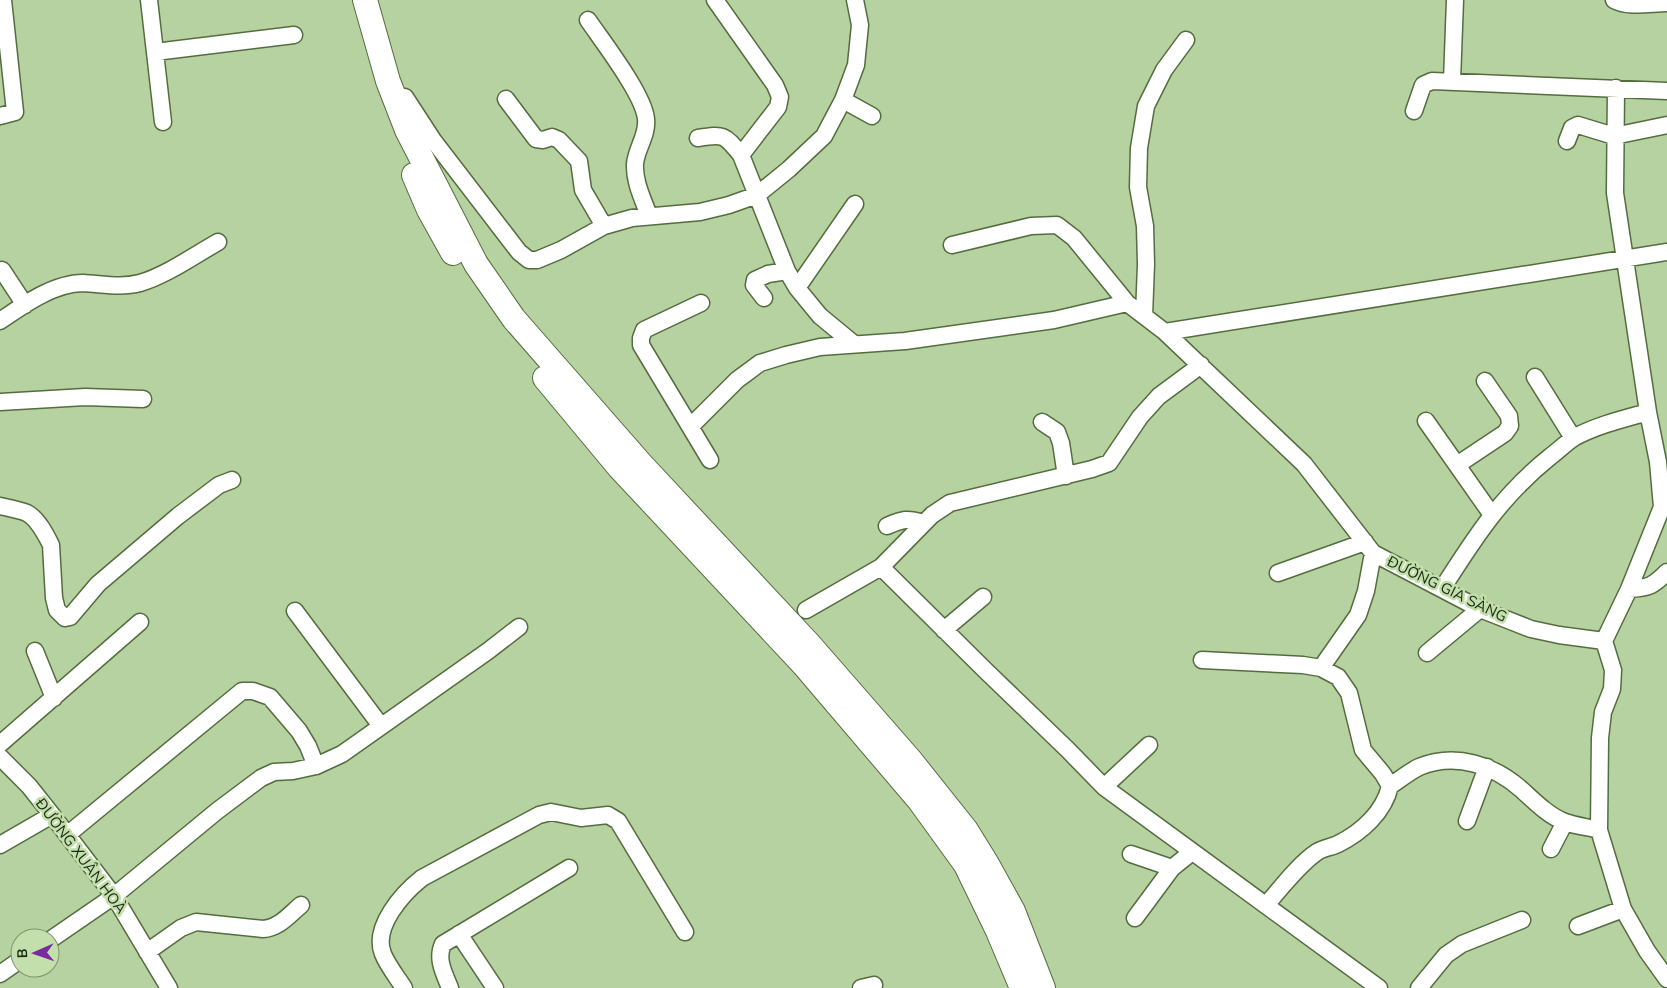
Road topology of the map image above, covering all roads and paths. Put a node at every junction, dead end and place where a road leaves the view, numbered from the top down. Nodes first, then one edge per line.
1 (3, 0) edge
2 (149, 0) edge
3 (352, 0) edge
4 (365, 0) edge
5 (715, 0) edge
6 (855, 0) edge
7 (1455, 0) edge
8 (1614, 0) edge
9 (1667, 3) edge
10 (588, 20) dead end
11 (294, 35) dead end
12 (1186, 40) dead end
13 (155, 52) junction
14 (1452, 81) junction
15 (1616, 88) junction
16 (1667, 91) edge
17 (405, 97) dead end
18 (506, 99) dead end
19 (843, 100) junction
20 (1414, 111) dead end
21 (0, 116) edge
22 (872, 116) dead end
23 (163, 122) dead end
24 (1667, 125) edge
25 (1614, 136) junction
26 (698, 138) dead end
27 (1567, 141) dead end
28 (741, 155) junction
29 (757, 195) junction
30 (854, 204) dead end
31 (649, 216) junction
32 (604, 226) junction
33 (218, 242) dead end
34 (952, 245) dead end
35 (1667, 252) edge
36 (1624, 259) junction
37 (2, 270) dead end
38 (787, 271) junction
39 (797, 288) junction
40 (764, 298) dead end
41 (701, 303) dead end
42 (1127, 303) junction
43 (26, 305) junction
44 (1144, 316) junction
45 (0, 321) edge
46 (1165, 332) junction
47 (854, 344) junction
48 (1200, 365) junction
49 (1535, 378) dead end
50 (1485, 381) dead end
51 (143, 398) dead end
52 (0, 402) edge
53 (1648, 412) junction
54 (1426, 421) dead end
55 (1042, 422) dead end
56 (691, 426) junction
57 (1574, 438) junction
58 (710, 460) dead end
59 (1457, 465) junction
60 (1066, 476) junction
61 (232, 480) dead end
62 (0, 506) edge
63 (1664, 507) edge
64 (1492, 515) junction
65 (924, 523) junction
66 (887, 526) dead end
67 (1369, 547) junction
68 (1643, 556) junction
69 (881, 567) junction
70 (1667, 571) edge
71 (1278, 573) dead end
72 (1442, 589) junction
73 (1629, 589) junction
74 (983, 596) dead end
75 (1480, 609) junction
76 (806, 610) dead end
77 (294, 612) dead end
78 (140, 622) dead end
79 (519, 627) dead end
80 (944, 630) junction
81 (1604, 641) junction
82 (35, 651) dead end
83 (1427, 653) dead end
84 (1202, 660) dead end
85 (1321, 668) junction
86 (54, 698) junction
87 (381, 726) junction
88 (0, 744) edge
89 (1149, 745) dead end
90 (0, 757) edge
91 (316, 766) junction
92 (1487, 768) junction
93 (1390, 786) junction
94 (1104, 787) junction
95 (52, 815) junction
96 (1466, 821) dead end
97 (1565, 822) junction
98 (1599, 830) junction
99 (67, 835) junction
100 (0, 845) edge
101 (1551, 849) dead end
102 (1192, 852) junction
103 (1131, 854) dead end
104 (569, 868) dead end
105 (1172, 868) junction
106 (114, 896) junction
107 (1266, 904) junction
108 (301, 905) dead end
109 (1623, 909) junction
110 (1135, 918) dead end
111 (1522, 920) dead end
112 (1578, 926) dead end
113 (685, 932) dead end
114 (60, 933) edge
115 (459, 934) junction
116 (147, 952) junction
117 (1667, 979) edge
118 (169, 988) edge
119 (404, 988) edge
120 (450, 988) edge
121 (495, 988) edge
122 (1022, 988) edge
123 (1043, 988) edge
124 (1379, 988) edge
125 (1419, 988) edge

1 - 21 street
2 - 13 street
3 - 122 highway
4 - 123 highway
5 - 28 street
6 - 19 street
7 - 14 street
8 - 9 street
10 - 31 street
11 - 13 street
12 - 44 street
13 - 23 street
14 - 15 street
14 - 20 street
15 - 16 street
15 - 25 street
17 - 32 street
18 - 32 street
19 - 22 street
19 - 29 street
24 - 25 street
25 - 27 street
25 - 36 street
26 - 28 street
28 - 29 street
29 - 31 street
29 - 38 street
30 - 39 street
31 - 32 street
33 - 43 street
34 - 42 street, ĐƯỜNG GIA SÀNG
35 - 36 street
36 - 46 street
36 - 53 street
37 - 43 street
38 - 39 street
38 - 40 street
39 - 47 street
41 - 56 street
42 - 44 street, ĐƯỜNG GIA SÀNG
42 - 47 street
43 - 45 street
44 - 46 street, ĐƯỜNG GIA SÀNG
46 - 48 street, ĐƯỜNG GIA SÀNG
47 - 56 street
48 - 60 street
48 - 67 street, ĐƯỜNG GIA SÀNG
49 - 57 street
50 - 59 street
51 - 52 street
53 - 57 street
53 - 63 street
54 - 59 street
55 - 60 street
56 - 58 street
57 - 64 street
59 - 64 street
60 - 65 street
61 - 62 street
63 - 68 street
64 - 72 street
65 - 66 street
65 - 69 street
67 - 71 street
67 - 72 street, ĐƯỜNG GIA SÀNG
67 - 85 street
68 - 70 street
68 - 73 street
69 - 76 street
69 - 80 street
70 - 73 street
72 - 75 street, ĐƯỜNG GIA SÀNG
73 - 81 street
74 - 80 street
75 - 81 street, ĐƯỜNG GIA SÀNG
75 - 83 street
77 - 87 street
78 - 86 street
79 - 87 street
80 - 94 street
81 - 98 street
82 - 86 street
84 - 85 street
85 - 93 street
86 - 88 street
87 - 91 street
89 - 94 street
90 - 95 street, ĐƯỜNG XUÂN HOÀ
91 - 99 street
91 - 106 street
92 - 93 street
92 - 96 street
92 - 97 street
93 - 107 street
94 - 102 street
95 - 99 street, ĐƯỜNG XUÂN HOÀ
95 - 100 street
97 - 98 street
97 - 101 street
98 - 109 street
99 - 106 street, ĐƯỜNG XUÂN HOÀ
102 - 105 street
102 - 107 street
103 - 105 street
104 - 115 street
105 - 110 street
106 - 114 street
106 - 116 street, ĐƯỜNG XUÂN HOÀ
107 - 124 street
108 - 116 street
109 - 112 street
109 - 117 street
111 - 125 street
113 - 119 street
115 - 120 street
115 - 121 street
116 - 118 street, ĐƯỜNG XUÂN HOÀ

